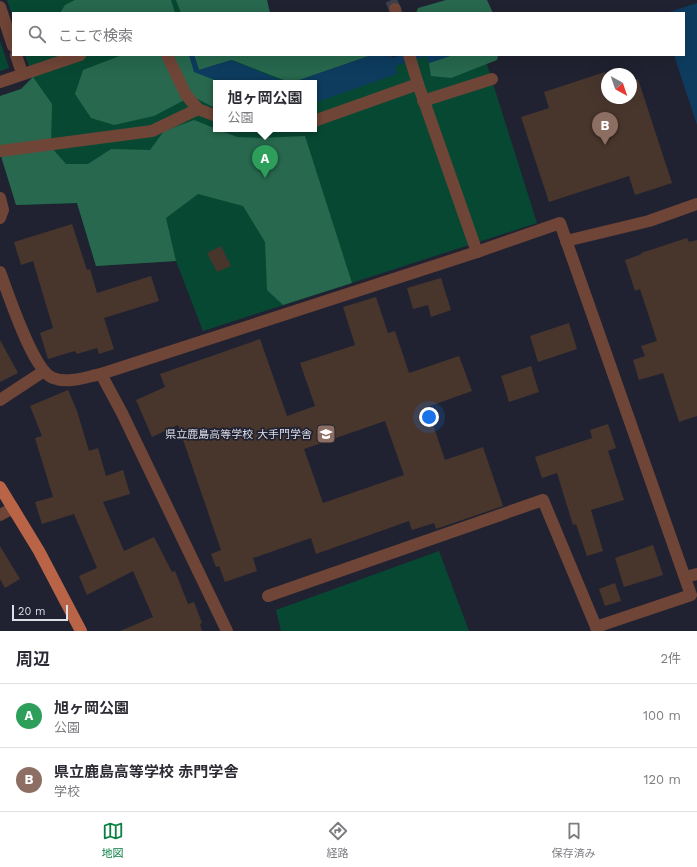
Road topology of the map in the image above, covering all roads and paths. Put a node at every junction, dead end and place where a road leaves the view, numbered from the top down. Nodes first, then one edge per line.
1 (0, 7) edge
2 (12, 43) edge
3 (16, 56) edge
4 (77, 56) edge
5 (168, 56) edge
6 (410, 60) edge
7 (22, 74) junction
8 (492, 79) dead end
9 (0, 82) edge
10 (418, 84) junction
11 (424, 101) junction
12 (198, 109) junction
13 (213, 115) edge
14 (317, 120) edge
15 (0, 151) edge
16 (0, 198) edge
17 (697, 204) edge
18 (0, 218) edge
19 (566, 241) junction
20 (476, 252) junction
21 (0, 272) edge
22 (44, 371) junction
23 (101, 374) junction
24 (0, 400) edge
25 (0, 487) edge
26 (13, 508) junction
27 (0, 515) edge
28 (697, 574) edge
29 (685, 577) junction
30 (268, 596) dead end
31 (597, 629) edge
32 (81, 631) edge
33 (227, 631) edge

1 - 2 street
3 - 7 street
4 - 7 street
5 - 12 street
6 - 10 street
7 - 9 street
8 - 11 street
10 - 11 street
10 - 14 street
11 - 20 street
12 - 13 street
12 - 15 street
16 - 18 street
17 - 19 street
19 - 20 street
19 - 29 street
20 - 23 street
21 - 22 street
22 - 23 street
22 - 24 street
23 - 33 street
25 - 26 main road
26 - 27 street
26 - 32 main road
28 - 29 street
29 - 31 street
30 - 31 street

